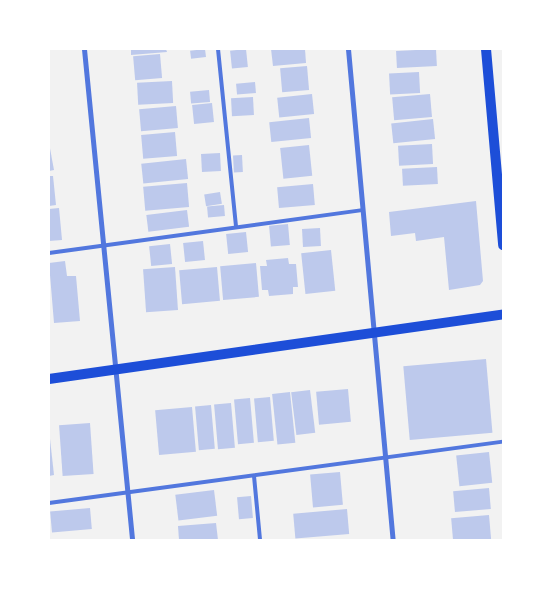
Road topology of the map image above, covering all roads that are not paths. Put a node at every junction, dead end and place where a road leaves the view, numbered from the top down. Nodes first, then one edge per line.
1 (84, 49) edge
2 (218, 49) edge
3 (348, 49) edge
4 (486, 49) edge
5 (362, 210) junction
6 (236, 226) junction
7 (503, 245) edge
8 (103, 246) junction
9 (49, 253) edge
10 (503, 314) edge
11 (374, 332) junction
12 (116, 369) junction
13 (49, 379) edge
14 (503, 442) edge
15 (386, 457) junction
16 (254, 476) junction
17 (128, 491) junction
18 (49, 503) edge
19 (132, 540) edge
20 (260, 540) edge
21 (393, 540) edge

1 - 8 street
2 - 6 lane
3 - 5 street
4 - 7 main road
5 - 6 lane
5 - 11 street
6 - 8 lane
8 - 9 lane
8 - 12 street
10 - 11 main road
11 - 12 main road
11 - 15 street
12 - 13 main road
12 - 17 street
14 - 15 lane
15 - 16 lane
15 - 21 street
16 - 17 lane
16 - 20 lane
17 - 18 lane
17 - 19 street

